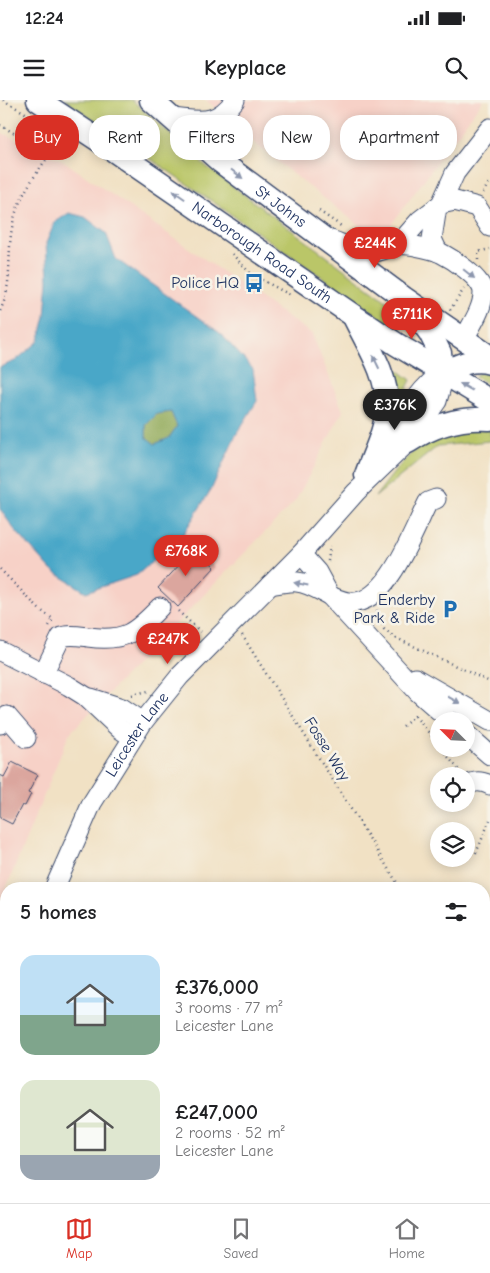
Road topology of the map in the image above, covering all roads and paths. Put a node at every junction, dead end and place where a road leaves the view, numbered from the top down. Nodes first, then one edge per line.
1 (2, 100) edge
2 (151, 100) edge
3 (235, 100) edge
4 (33, 107) edge
5 (219, 115) edge
6 (170, 118) edge
7 (0, 125) edge
8 (490, 128) edge
9 (219, 160) edge
10 (439, 206) junction
11 (490, 227) edge
12 (321, 237) junction
13 (398, 245) junction
14 (226, 248) dead end
15 (438, 252) junction
16 (295, 298) dead end
17 (404, 298) junction
18 (0, 311) edge
19 (354, 316) junction
20 (464, 339) junction
21 (490, 357) edge
22 (490, 363) edge
23 (443, 373) junction
24 (490, 401) edge
25 (490, 419) edge
26 (408, 442) junction
27 (361, 484) junction
28 (436, 499) dead end
29 (301, 554) junction
30 (0, 569) edge
31 (270, 585) junction
32 (330, 596) junction
33 (160, 607) dead end
34 (178, 611) dead end
35 (233, 622) junction
36 (46, 633) dead end
37 (196, 640) dead end
38 (0, 651) edge
39 (396, 668) junction
40 (43, 674) junction
41 (148, 690) dead end
42 (85, 696) junction
43 (122, 708) junction
44 (441, 712) edge
45 (415, 716) dead end
46 (490, 721) edge
47 (0, 724) edge
48 (138, 730) junction
49 (430, 734) edge
50 (26, 738) dead end
51 (475, 742) edge
52 (490, 755) edge
53 (475, 782) edge
54 (490, 785) edge
55 (490, 820) edge
56 (476, 854) dead end
57 (57, 882) edge
58 (397, 882) edge

1 - 4 path
2 - 6 main road, St Johns
3 - 5 street
19 -> 4 main road, Narborough Road South
7 - 18 path
8 - 10 street
9 -> 12 main road, St Johns
10 - 11 street
10 - 13 street
10 - 15 street
12 - 13 street
12 - 17 main road, St Johns
13 - 15 street
14 - 16 path
15 -> 20 street
17 - 20 main road, St Johns
17 - 23 main road
19 - 23 main road, Narborough Road South
27 -> 19 main road
20 - 21 main road, St Johns
20 - 23 main road
22 - 23 main road
24 -> 23 main road, Narborough Road South
23 - 26 street, Leicester Lane
23 - 27 street, Leicester Lane
25 - 26 main road
26 - 27 street, Leicester Lane
27 - 29 street, Leicester Lane
28 - 32 street
29 - 31 street, Leicester Lane
29 - 32 street
30 - 36 path
32 -> 31 street
31 - 35 street, Leicester Lane
32 - 39 street
33 - 40 street
34 - 37 path
35 - 48 street, Leicester Lane
35 - 58 path, Fosse Way
38 - 40 street
39 - 44 street
39 -> 46 street
40 - 42 street
41 - 43 path
42 - 43 street
42 - 48 street
43 - 48 street
45 - 49 path
47 - 50 street
48 - 57 street, Leicester Lane
51 - 52 street
53 - 54 street
55 - 56 path

